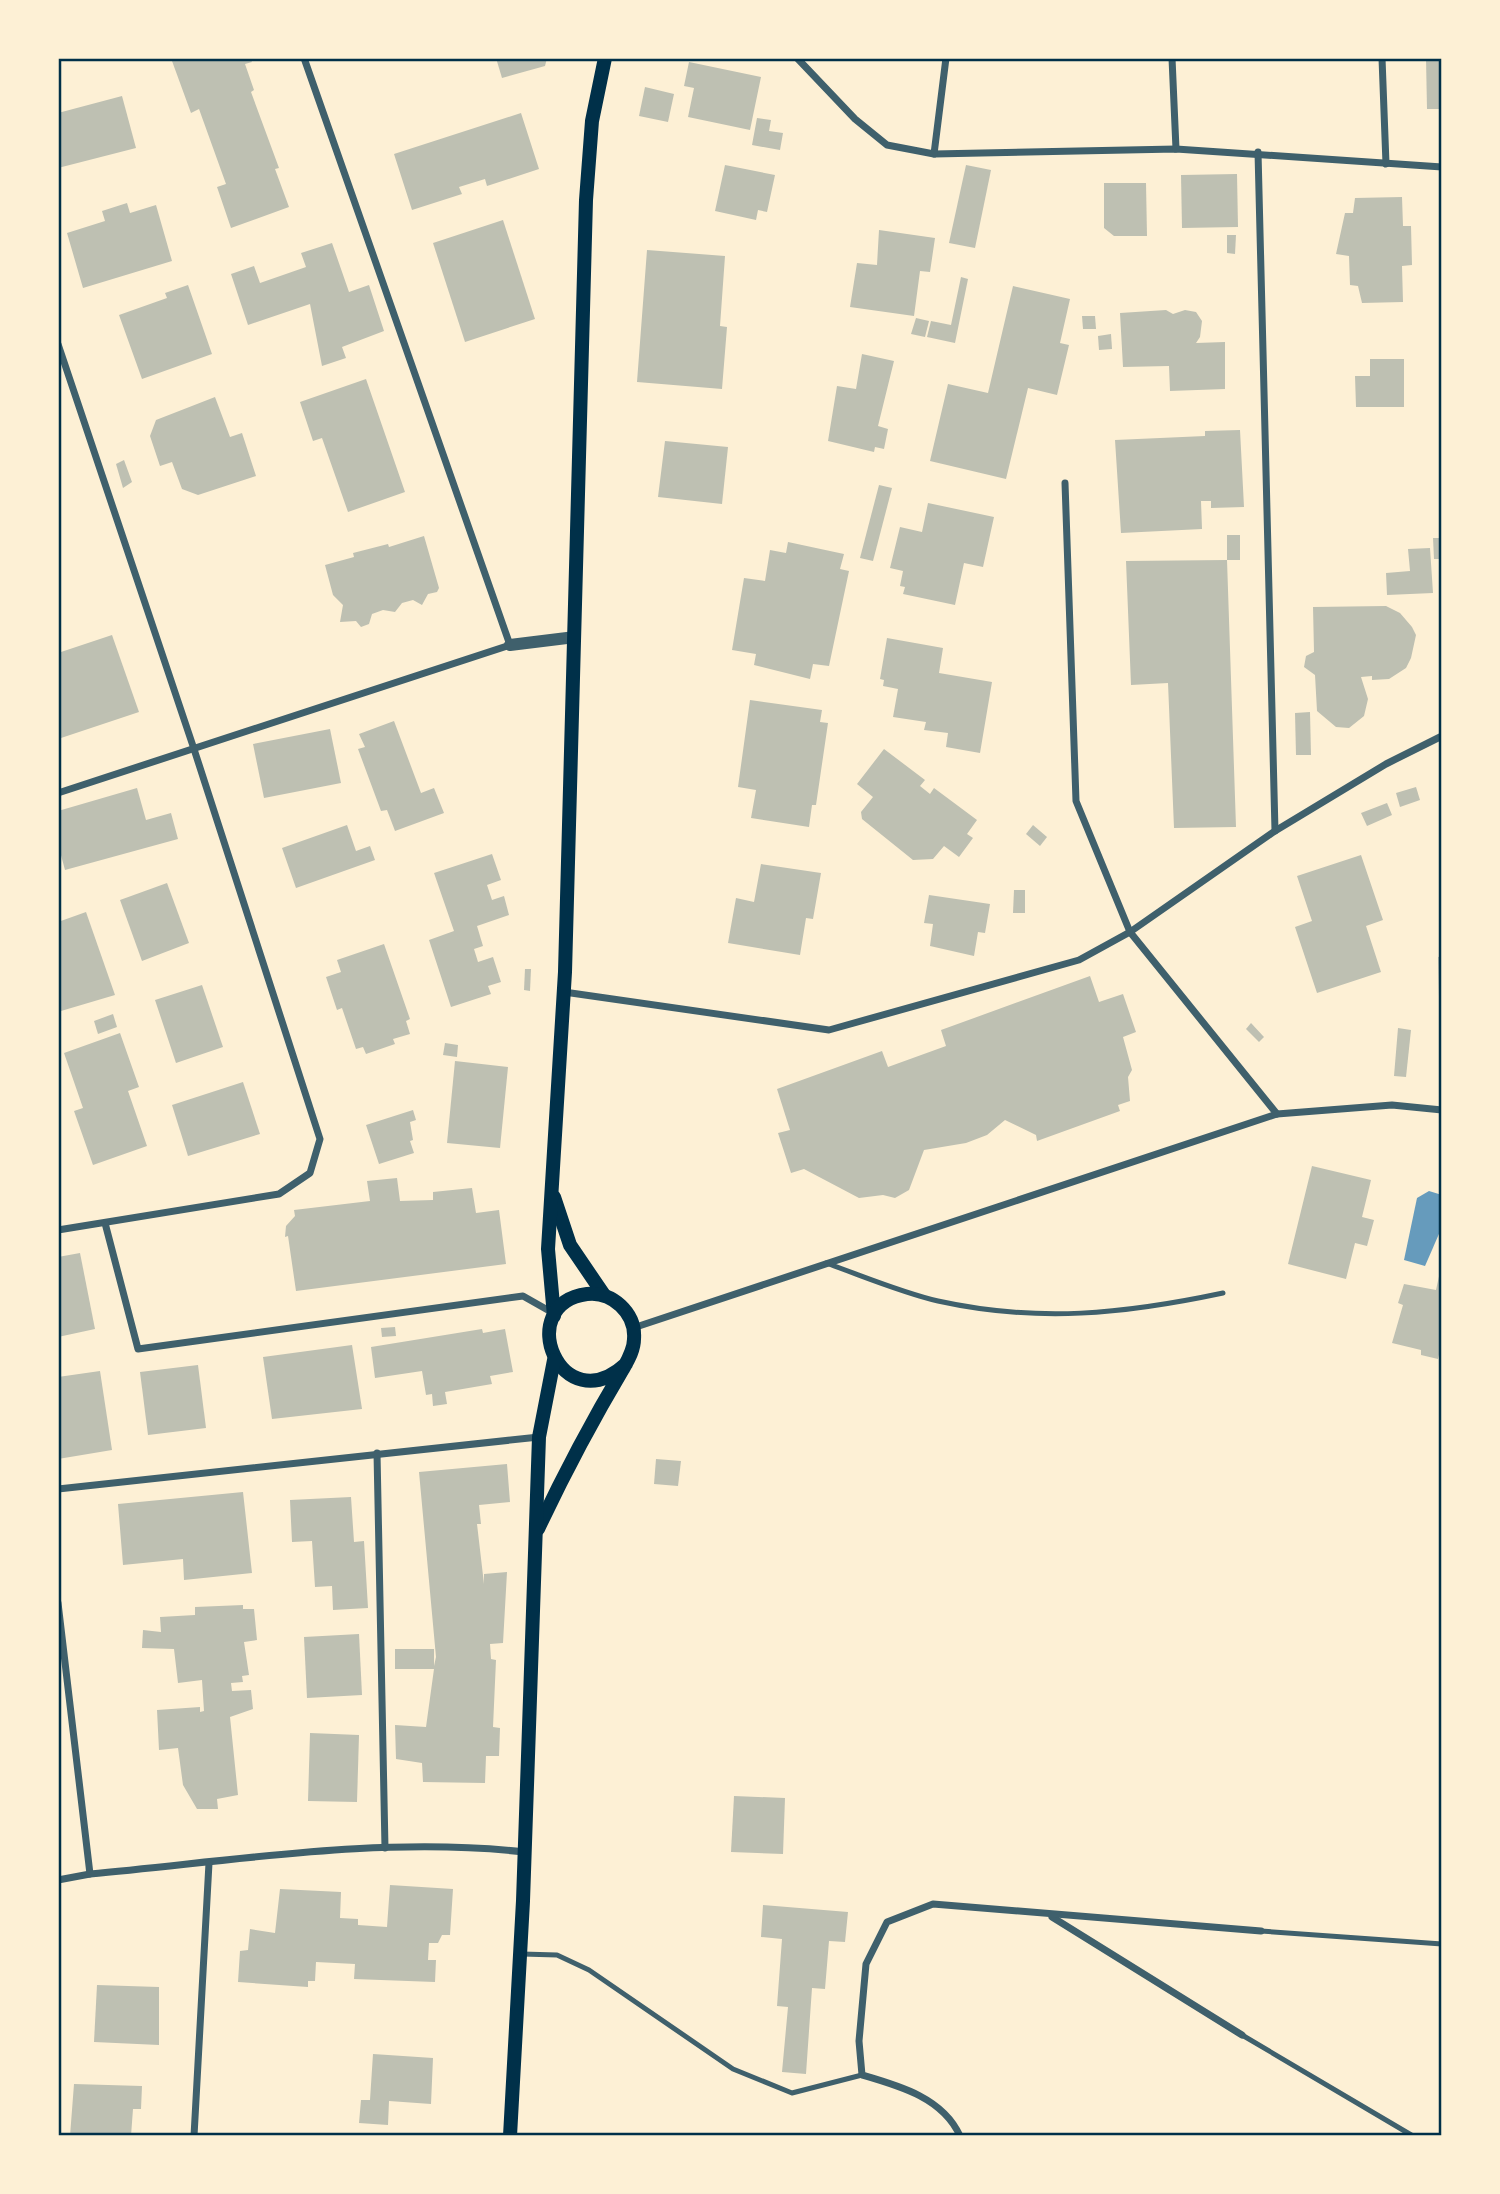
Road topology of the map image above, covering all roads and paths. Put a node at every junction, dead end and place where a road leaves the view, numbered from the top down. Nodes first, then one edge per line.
1 (304, 58) edge
2 (605, 58) edge
3 (797, 58) edge
4 (946, 58) edge
5 (1172, 58) edge
6 (1382, 58) edge
7 (1176, 149) junction
8 (1258, 152) junction
9 (933, 154) junction
10 (1386, 164) junction
11 (1442, 167) edge
12 (58, 344) edge
13 (1065, 483) dead end
14 (575, 637) junction
15 (510, 645) junction
16 (1442, 736) edge
17 (193, 746) junction
18 (58, 793) edge
19 (1275, 831) junction
20 (1130, 932) junction
21 (564, 992) junction
22 (1442, 1110) edge
23 (1277, 1114) junction
24 (551, 1189) junction
25 (105, 1223) junction
26 (58, 1230) edge
27 (826, 1263) junction
28 (1223, 1293) dead end
29 (604, 1295) junction
30 (553, 1315) junction
31 (634, 1328) junction
32 (554, 1360) junction
33 (625, 1364) junction
34 (539, 1437) junction
35 (377, 1453) junction
36 (58, 1489) edge
37 (535, 1537) junction
38 (58, 1603) edge
39 (384, 1848) junction
40 (524, 1852) junction
41 (209, 1863) junction
42 (90, 1874) junction
43 (58, 1880) edge
44 (1049, 1914) junction
45 (1261, 1931) joint
46 (1442, 1944) edge
47 (520, 1954) junction
48 (1242, 2035) joint
49 (862, 2075) junction
50 (194, 2136) edge
51 (510, 2136) edge
52 (960, 2136) edge
53 (1413, 2136) edge

1 - 15 street
2 - 14 main road
3 - 9 street
4 - 9 street
5 - 7 street
6 - 10 street
7 - 8 street
7 - 9 street
8 - 10 street
8 - 19 street
10 - 11 street
12 - 17 street
13 - 20 street
14 - 15 street
14 - 21 main road
15 - 17 street
16 - 19 street
17 - 18 street
17 - 25 street
19 - 20 street
20 - 21 street
20 - 23 street
21 - 24 main road
22 - 23 street
23 - 27 street
24 - 29 main road
24 - 30 main road
25 - 26 street
25 - 30 street
27 - 28 lane
27 - 31 street
29 - 30 main road
29 - 31 main road
30 - 32 main road
31 - 33 main road
32 - 33 main road
32 - 34 main road
33 - 37 main road
34 - 35 street
34 - 37 main road
35 - 36 street
35 - 39 street
37 - 40 main road
38 - 42 street
39 - 40 street
39 - 41 street
40 - 47 main road
41 - 42 street
41 - 50 street
42 - 43 street
44 - 45 street
44 - 48 street
44 - 49 street
45 - 46 lane
47 - 49 lane
47 - 51 main road
48 - 53 lane
49 - 52 street

